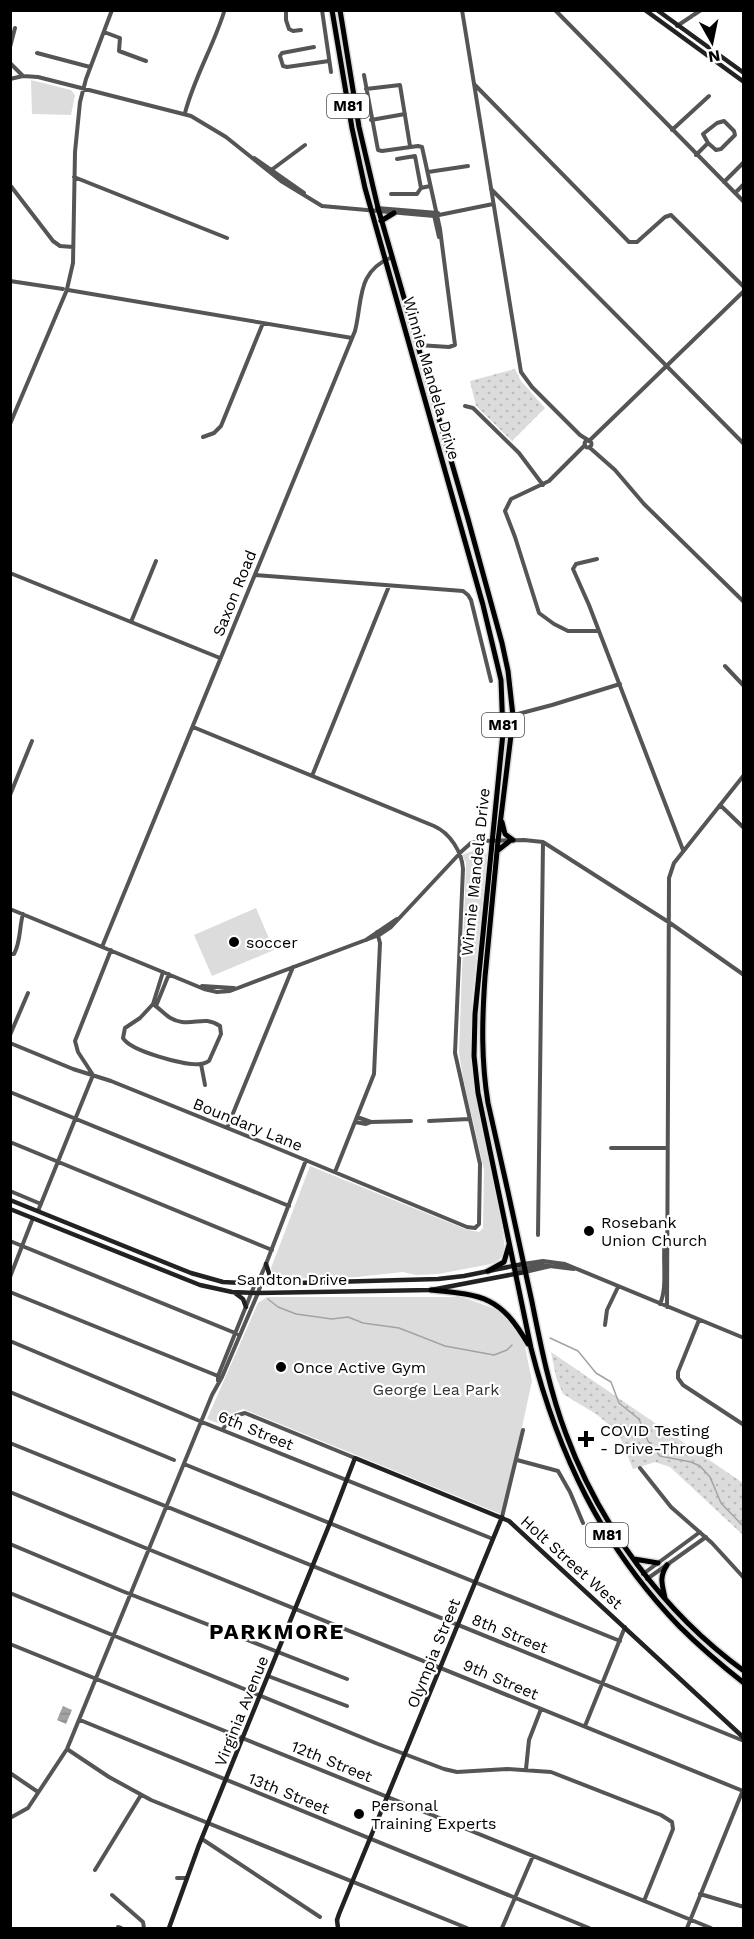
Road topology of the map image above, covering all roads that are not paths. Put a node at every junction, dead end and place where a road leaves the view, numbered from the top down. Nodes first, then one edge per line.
1 (112, 10) edge
2 (286, 10) edge
3 (322, 10) edge
4 (332, 10) edge
5 (340, 10) edge
6 (462, 10) edge
7 (555, 10) edge
8 (645, 10) edge
9 (657, 10) edge
10 (702, 10) edge
11 (224, 12) dead end
12 (677, 26) junction
13 (15, 28) dead end
14 (301, 30) dead end
15 (673, 30) junction
16 (104, 32) junction
17 (10, 47) edge
18 (314, 47) dead end
19 (37, 53) dead end
20 (146, 61) dead end
21 (329, 61) junction
22 (10, 63) edge
23 (90, 67) junction
24 (332, 72) dead end
25 (744, 73) edge
26 (364, 75) dead end
27 (23, 76) junction
28 (10, 79) edge
29 (744, 82) edge
30 (474, 84) junction
31 (83, 89) junction
32 (366, 89) junction
33 (709, 96) dead end
34 (185, 113) junction
35 (405, 114) junction
36 (371, 120) junction
37 (672, 130) junction
38 (708, 143) junction
39 (305, 145) dead end
40 (410, 146) junction
41 (696, 155) junction
42 (397, 159) dead end
43 (744, 162) edge
44 (468, 166) dead end
45 (271, 171) junction
46 (428, 172) junction
47 (74, 177) junction
48 (724, 182) junction
49 (744, 184) edge
50 (10, 185) edge
51 (430, 186) junction
52 (421, 188) junction
53 (490, 189) junction
54 (735, 193) junction
55 (391, 194) dead end
56 (744, 202) edge
57 (493, 204) junction
58 (370, 209) junction
59 (378, 210) junction
60 (394, 213) junction
61 (436, 213) junction
62 (381, 221) junction
63 (227, 238) dead end
64 (73, 247) junction
65 (392, 257) junction
66 (384, 261) junction
67 (10, 281) edge
68 (744, 289) edge
69 (65, 290) junction
70 (262, 323) junction
71 (352, 338) junction
72 (417, 345) junction
73 (667, 367) junction
74 (465, 406) dead end
75 (10, 424) edge
76 (203, 437) dead end
77 (588, 444) junction
78 (744, 444) edge
79 (543, 485) junction
80 (597, 559) dead end
81 (156, 561) dead end
82 (10, 573) edge
83 (255, 575) junction
84 (725, 583) junction
85 (389, 586) junction
86 (744, 596) edge
87 (744, 602) edge
88 (131, 622) junction
89 (598, 631) junction
90 (220, 658) junction
91 (725, 666) dead end
92 (491, 681) dead end
93 (620, 684) junction
94 (744, 686) edge
95 (513, 716) junction
96 (504, 718) junction
97 (193, 727) junction
98 (32, 741) dead end
99 (744, 775) edge
100 (312, 776) junction
101 (10, 795) edge
102 (720, 805) junction
103 (501, 818) junction
104 (744, 828) edge
105 (512, 840) junction
106 (495, 841) junction
107 (543, 842) junction
108 (497, 851) junction
109 (684, 851) junction
110 (458, 854) junction
111 (10, 909) edge
112 (23, 914) junction
113 (670, 923) junction
114 (378, 934) junction
115 (102, 947) junction
116 (111, 950) junction
117 (10, 954) edge
118 (293, 967) junction
119 (164, 972) junction
120 (169, 974) junction
121 (744, 975) edge
122 (28, 993) dead end
123 (154, 1005) junction
124 (10, 1035) edge
125 (10, 1043) edge
126 (81, 1058) junction
127 (201, 1064) junction
128 (73, 1069) junction
129 (93, 1074) junction
130 (205, 1086) dead end
131 (10, 1092) edge
132 (75, 1119) junction
133 (356, 1119) junction
134 (469, 1119) junction
135 (411, 1121) dead end
136 (429, 1121) dead end
137 (227, 1128) junction
138 (10, 1142) edge
139 (611, 1148) dead end
140 (668, 1148) junction
141 (306, 1160) junction
142 (58, 1161) junction
143 (335, 1172) junction
144 (10, 1191) edge
145 (10, 1200) edge
146 (41, 1204) junction
147 (289, 1206) junction
148 (10, 1209) edge
149 (38, 1211) junction
150 (33, 1218) junction
151 (538, 1235) dead end
152 (10, 1241) edge
153 (509, 1244) junction
154 (23, 1246) junction
155 (272, 1250) junction
156 (267, 1264) junction
157 (524, 1268) junction
158 (574, 1269) junction
159 (665, 1269) junction
160 (515, 1270) junction
161 (488, 1271) junction
162 (10, 1277) edge
163 (258, 1282) junction
164 (281, 1283) junction
165 (618, 1287) junction
166 (430, 1290) junction
167 (10, 1292) edge
168 (232, 1292) junction
169 (251, 1293) junction
170 (258, 1293) junction
171 (660, 1304) junction
172 (246, 1306) junction
173 (667, 1307) junction
174 (699, 1320) junction
175 (605, 1324) dead end
176 (238, 1335) junction
177 (744, 1338) edge
178 (10, 1341) edge
179 (531, 1348) junction
180 (218, 1376) junction
181 (218, 1382) junction
182 (10, 1392) edge
183 (202, 1422) junction
184 (744, 1425) edge
185 (223, 1429) junction
186 (523, 1430) dead end
187 (10, 1443) edge
188 (355, 1458) junction
189 (174, 1460) dead end
190 (517, 1460) junction
191 (183, 1464) junction
192 (640, 1468) dead end
193 (347, 1480) junction
194 (10, 1492) edge
195 (167, 1506) junction
196 (502, 1517) junction
197 (330, 1523) junction
198 (584, 1523) dead end
199 (700, 1532) junction
200 (706, 1537) junction
201 (493, 1539) junction
202 (10, 1544) edge
203 (149, 1550) junction
204 (634, 1559) junction
205 (658, 1563) junction
206 (667, 1565) junction
207 (313, 1566) junction
208 (646, 1576) junction
209 (744, 1578) edge
210 (639, 1581) junction
211 (475, 1582) junction
212 (10, 1593) edge
213 (131, 1594) junction
214 (666, 1599) junction
215 (296, 1608) junction
216 (457, 1624) junction
217 (625, 1627) junction
218 (114, 1636) junction
219 (620, 1641) junction
220 (10, 1644) edge
221 (278, 1652) junction
222 (440, 1667) junction
223 (743, 1670) edge
224 (268, 1676) junction
225 (96, 1679) junction
226 (347, 1679) dead end
227 (744, 1683) edge
228 (602, 1684) junction
229 (260, 1695) junction
230 (347, 1706) dead end
231 (541, 1709) junction
232 (80, 1720) junction
233 (585, 1726) junction
234 (242, 1738) junction
235 (744, 1740) edge
236 (67, 1749) junction
237 (405, 1755) junction
238 (526, 1769) junction
239 (10, 1773) edge
240 (225, 1780) junction
241 (743, 1790) edge
242 (39, 1792) junction
243 (141, 1795) junction
244 (388, 1797) junction
245 (10, 1818) edge
246 (208, 1823) junction
247 (202, 1839) junction
248 (370, 1839) junction
249 (533, 1856) junction
250 (95, 1870) dead end
251 (177, 1878) dead end
252 (187, 1878) junction
253 (353, 1882) junction
254 (700, 1894) junction
255 (112, 1895) dead end
256 (515, 1898) junction
257 (644, 1901) junction
258 (744, 1907) edge
259 (320, 1917) dead end
260 (690, 1920) junction
261 (144, 1929) edge
262 (169, 1929) edge
263 (338, 1929) edge
264 (467, 1929) edge
265 (502, 1929) edge
266 (589, 1929) edge
267 (687, 1929) edge
268 (711, 1929) edge

1 - 16 street
2 - 14 street
3 - 21 street
4 - 58 main road, Winnie Mandela Drive / M81
5 - 59 main road, Winnie Mandela Drive / M81
6 - 30 street
7 - 37 street
8 - 15 street
9 - 12 street
10 - 12 street
11 - 34 street
12 - 15 street
12 - 25 street
13 - 17 street
15 - 29 street
16 - 20 street
16 - 23 street
18 - 21 street
19 - 23 street
21 - 24 street
22 - 27 street
23 - 31 street
26 - 32 street
27 - 28 street
27 - 31 street
30 - 53 street
30 - 68 street
31 - 34 street
31 - 47 street
32 - 35 street
32 - 36 street
33 - 37 street
34 - 45 street
35 - 36 street
35 - 40 street
36 - 40 street
37 - 41 street
38 - 38 street
38 - 41 street
39 - 45 street
40 - 46 street
41 - 48 street
42 - 52 street
43 - 48 street
44 - 46 street
45 - 58 street
46 - 51 street
47 - 63 street
47 - 64 street
48 - 54 street
49 - 54 street
50 - 64 street
51 - 52 street
51 - 61 street
52 - 55 street
53 - 57 street
53 - 73 street
54 - 56 street
57 - 61 street
57 - 77 street
58 - 59 street
58 - 66 main road, Winnie Mandela Drive / M81
59 - 60 street
59 - 61 street
59 - 62 main road, Winnie Mandela Drive / M81
60 - 61 street
60 - 62 main road
61 - 72 street
62 - 65 main road, Winnie Mandela Drive / M81
64 - 69 street
65 - 66 street, Saxon Road
65 - 72 main road, Winnie Mandela Drive / M81
66 - 71 street, Saxon Road
66 - 96 main road, Winnie Mandela Drive / M81
67 - 69 street
68 - 73 street
69 - 70 street
69 - 75 street
70 - 71 street
70 - 76 street
71 - 83 street, Saxon Road
72 - 95 main road, Winnie Mandela Drive / M81
73 - 77 street
73 - 78 street
74 - 79 street
77 - 79 street
77 - 84 street
79 - 89 street
80 - 89 street
81 - 88 street
82 - 88 street
83 - 85 street
83 - 90 street, Saxon Road
84 - 86 street
84 - 87 street
85 - 92 street
85 - 100 street
88 - 90 street
89 - 93 street
90 - 97 street, Saxon Road
91 - 94 street
93 - 95 street
93 - 109 street
95 - 96 street
95 - 103 main road, Winnie Mandela Drive / M81
96 - 106 main road, Winnie Mandela Drive / M81
97 - 100 street
97 - 115 street, Saxon Road
98 - 101 street
99 - 102 street
100 - 110 street
102 - 104 street
102 - 109 street
103 - 105 main road
103 - 106 main road, Winnie Mandela Drive / M81
105 - 106 street
105 - 107 street
105 - 108 main road
106 - 108 main road, Winnie Mandela Drive / M81
106 - 110 street
106 - 153 main road, Winnie Mandela Drive / M81
107 - 113 street
107 - 151 street
108 - 157 main road, Winnie Mandela Drive / M81
109 - 113 street
110 - 114 street
110 - 134 street
111 - 112 street
112 - 115 street
112 - 117 street
113 - 121 street
113 - 140 street
114 - 118 street
114 - 133 street
115 - 116 street
116 - 119 street
116 - 126 street
118 - 120 street
118 - 137 street
119 - 120 street
119 - 123 street
120 - 123 street
122 - 124 street
123 - 127 street
123 - 127 street
125 - 128 street, Boundary Lane
126 - 128 street
126 - 129 street
127 - 130 street
128 - 129 street, Boundary Lane
129 - 132 street
129 - 137 street, Boundary Lane
131 - 132 street
132 - 142 street
132 - 147 street
133 - 135 street
133 - 143 street
134 - 136 street
134 - 143 street, Boundary Lane
137 - 141 street, Boundary Lane
138 - 142 street
139 - 140 street
140 - 159 street
141 - 143 street, Boundary Lane
141 - 147 street
142 - 146 street
142 - 155 street
144 - 146 street
145 - 149 street, Sandton Drive
146 - 149 street
147 - 155 street
148 - 150 street, Sandton Drive
149 - 163 street, Sandton Drive
150 - 154 street
150 - 168 street, Sandton Drive
152 - 154 street
153 - 160 main road, Winnie Mandela Drive / M81
153 - 161 main road
154 - 162 street
154 - 176 street
155 - 156 street
156 - 163 street
156 - 164 street
157 - 158 street
157 - 158 street
157 - 160 street
157 - 160 street
157 - 204 main road, Winnie Mandela Drive / M81
158 - 165 street
159 - 171 street
159 - 173 street
160 - 161 street, Sandton Drive
160 - 166 street, Sandton Drive
160 - 179 main road, Winnie Mandela Drive / M81
161 - 164 street, Sandton Drive
163 - 164 street, Sandton Drive
163 - 169 street
163 - 170 street
165 - 171 street
165 - 175 street
166 - 170 street, Sandton Drive
166 - 179 main road
167 - 180 street
168 - 169 street, Sandton Drive
168 - 172 street
169 - 170 street, Sandton Drive
169 - 172 street
170 - 176 street
171 - 173 street
172 - 176 street
173 - 174 street
174 - 177 street
174 - 184 street
176 - 180 street
176 - 181 street
178 - 183 street, 6th Street
179 - 210 main road, Winnie Mandela Drive / M81
180 - 181 street
181 - 183 street
182 - 189 street
183 - 185 street, 6th Street
183 - 191 street
185 - 188 street, Holt Street West
185 - 193 street, 6th Street
186 - 190 street, Olympia Street
187 - 195 street, 8th Street
188 - 193 street, Virginia Avenue
188 - 196 street, Holt Street West
190 - 196 street, Olympia Street
190 - 198 street
191 - 195 street
191 - 197 street
192 - 199 street
193 - 197 street, Virginia Avenue
193 - 201 street, 6th Street
194 - 203 street, 9th Street
195 - 203 street
195 - 207 street, 8th Street
196 - 201 street, Olympia Street
196 - 217 street, Holt Street West
197 - 207 street, Virginia Avenue
197 - 211 street
199 - 200 street
199 - 205 street
200 - 206 street
200 - 209 street
201 - 211 street, Olympia Street
202 - 213 street
203 - 213 street
203 - 215 street, 9th Street
204 - 205 main road
204 - 208 main road, Winnie Mandela Drive / M81
205 - 208 street
206 - 208 street
206 - 214 main road
207 - 215 street, Virginia Avenue
207 - 216 street, 8th Street
208 - 210 street
208 - 214 main road, Winnie Mandela Drive / M81
210 - 227 main road, Winnie Mandela Drive / M81
211 - 216 street, Olympia Street
211 - 219 street
212 - 218 street
213 - 218 street
213 - 221 street
214 - 223 main road, Winnie Mandela Drive / M81
215 - 221 street, Virginia Avenue
215 - 222 street, 9th Street
216 - 222 street, Olympia Street
216 - 228 street, 8th Street
217 - 219 street
217 - 235 street, Holt Street West
218 - 225 street
218 - 229 street
219 - 228 street
220 - 225 street, 12th Street
221 - 224 street, Virginia Avenue
221 - 226 street
222 - 231 street, 9th Street
222 - 237 street, Olympia Street
224 - 229 street, Virginia Avenue
224 - 230 street
225 - 232 street
225 - 234 street, 12th Street
228 - 233 street
228 - 235 street, 8th Street
229 - 234 street, Virginia Avenue
229 - 237 street
231 - 233 street, 9th Street
231 - 238 street
232 - 236 street
232 - 240 street, 13th Street
233 - 241 street, 9th Street
234 - 240 street, Virginia Avenue
234 - 244 street, 12th Street
236 - 242 street
236 - 243 street
237 - 238 street
237 - 244 street, Olympia Street
238 - 257 street
239 - 242 street
240 - 246 street, Virginia Avenue
240 - 248 street, 13th Street
241 - 254 street
242 - 245 street
243 - 246 street
243 - 250 street
244 - 248 street, Olympia Street
244 - 249 street, 12th Street
246 - 247 street, Virginia Avenue
246 - 253 street
247 - 252 street, Virginia Avenue
247 - 259 street
248 - 253 street, Olympia Street
248 - 256 street, 13th Street
249 - 256 street
249 - 257 street, 12th Street
251 - 252 street
252 - 262 street, Virginia Avenue
253 - 263 street, Olympia Street
253 - 264 street
254 - 258 street
254 - 260 street
255 - 261 street
256 - 265 street
256 - 266 street, 13th Street
257 - 260 street, 12th Street
260 - 267 street
260 - 268 street, 12th Street

